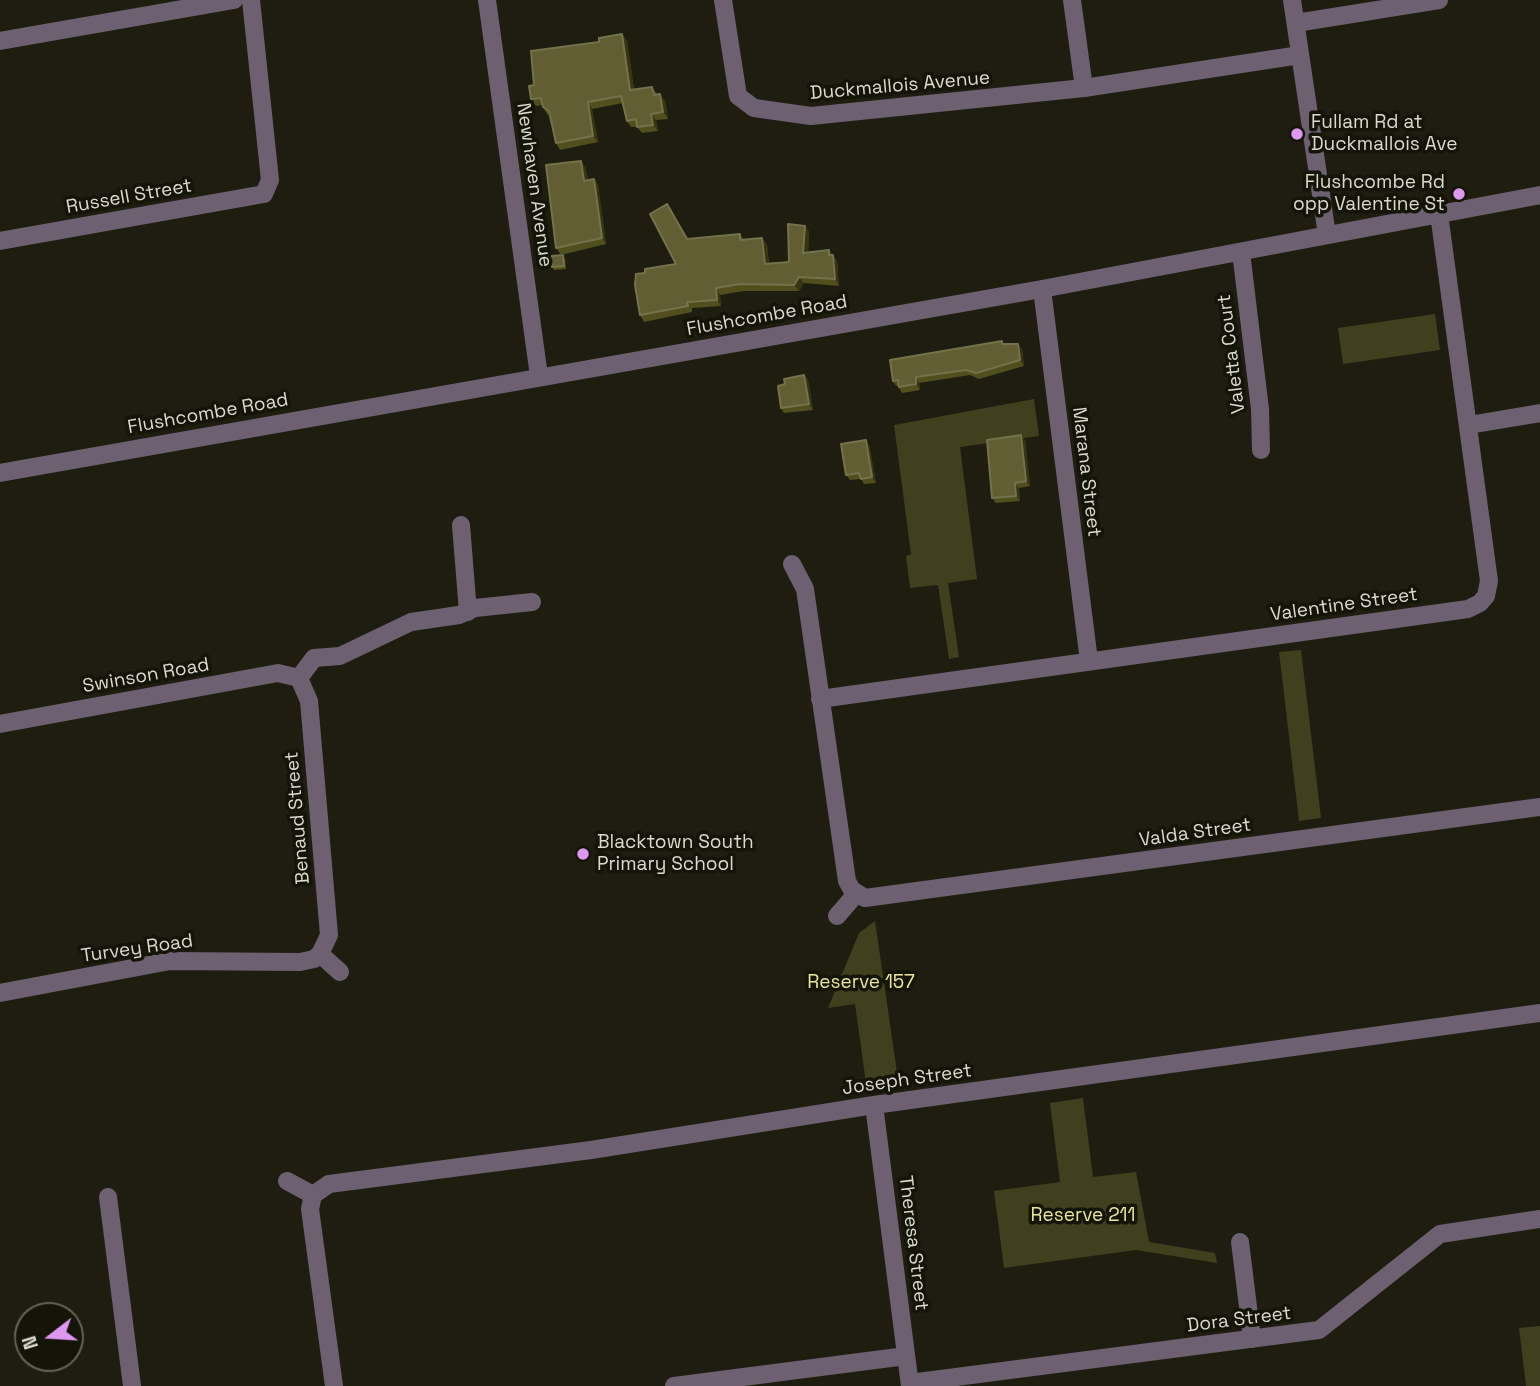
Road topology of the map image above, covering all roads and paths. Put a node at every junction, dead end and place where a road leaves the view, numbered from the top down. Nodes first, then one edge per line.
1 (234, 0) edge
2 (251, 0) edge
3 (487, 0) edge
4 (723, 0) edge
5 (1072, 0) edge
6 (1292, 0) edge
7 (1439, 0) edge
8 (1296, 23) junction
9 (0, 41) edge
10 (1300, 55) junction
11 (1084, 88) junction
12 (1540, 195) edge
13 (1439, 214) junction
14 (1327, 235) junction
15 (0, 241) edge
16 (1241, 253) junction
17 (1042, 289) junction
18 (540, 376) junction
19 (1540, 413) edge
20 (1469, 425) junction
21 (1261, 450) dead end
22 (0, 473) edge
23 (461, 525) dead end
24 (792, 564) dead end
25 (532, 602) dead end
26 (468, 611) junction
27 (1088, 660) junction
28 (299, 678) junction
29 (820, 699) junction
30 (0, 724) edge
31 (1540, 807) edge
32 (856, 894) junction
33 (837, 916) dead end
34 (320, 954) junction
35 (340, 972) dead end
36 (0, 993) edge
37 (1540, 1013) edge
38 (874, 1105) junction
39 (286, 1181) dead end
40 (313, 1195) junction
41 (108, 1197) dead end
42 (1540, 1219) edge
43 (1240, 1242) dead end
44 (1252, 1339) junction
45 (906, 1356) junction
46 (910, 1385) edge
47 (132, 1386) edge
48 (334, 1386) edge
49 (674, 1386) edge

1 - 9 street
2 - 15 street, Russell Street
3 - 18 street, Newhaven Avenue
4 - 11 street, Duckmallois Avenue
5 - 11 street
6 - 8 street
7 - 8 street
8 - 10 street
10 - 11 street, Duckmallois Avenue
10 - 14 street
12 - 13 street, Flushcombe Road
13 - 14 street, Flushcombe Road
13 - 20 street, Valentine Street
14 - 16 street, Flushcombe Road
16 - 17 street, Flushcombe Road
16 - 21 street, Valetta Court
17 - 18 street, Flushcombe Road
17 - 27 street, Marana Street
18 - 22 street, Flushcombe Road
19 - 20 street
20 - 27 street, Valentine Street
23 - 26 street
24 - 29 street
25 - 26 street
26 - 28 street
27 - 29 street, Valentine Street
28 - 30 street, Swinson Road
28 - 34 street, Benaud Street
29 - 32 street
31 - 32 street, Valda Street
32 - 33 street
34 - 35 street
34 - 36 street, Turvey Road
37 - 38 street, Joseph Street
38 - 40 street, Joseph Street
38 - 45 street, Theresa Street
39 - 40 street
40 - 48 street
41 - 47 street
42 - 44 street, Dora Street
43 - 44 street
44 - 46 street, Dora Street
45 - 46 street, Theresa Street
45 - 49 street

